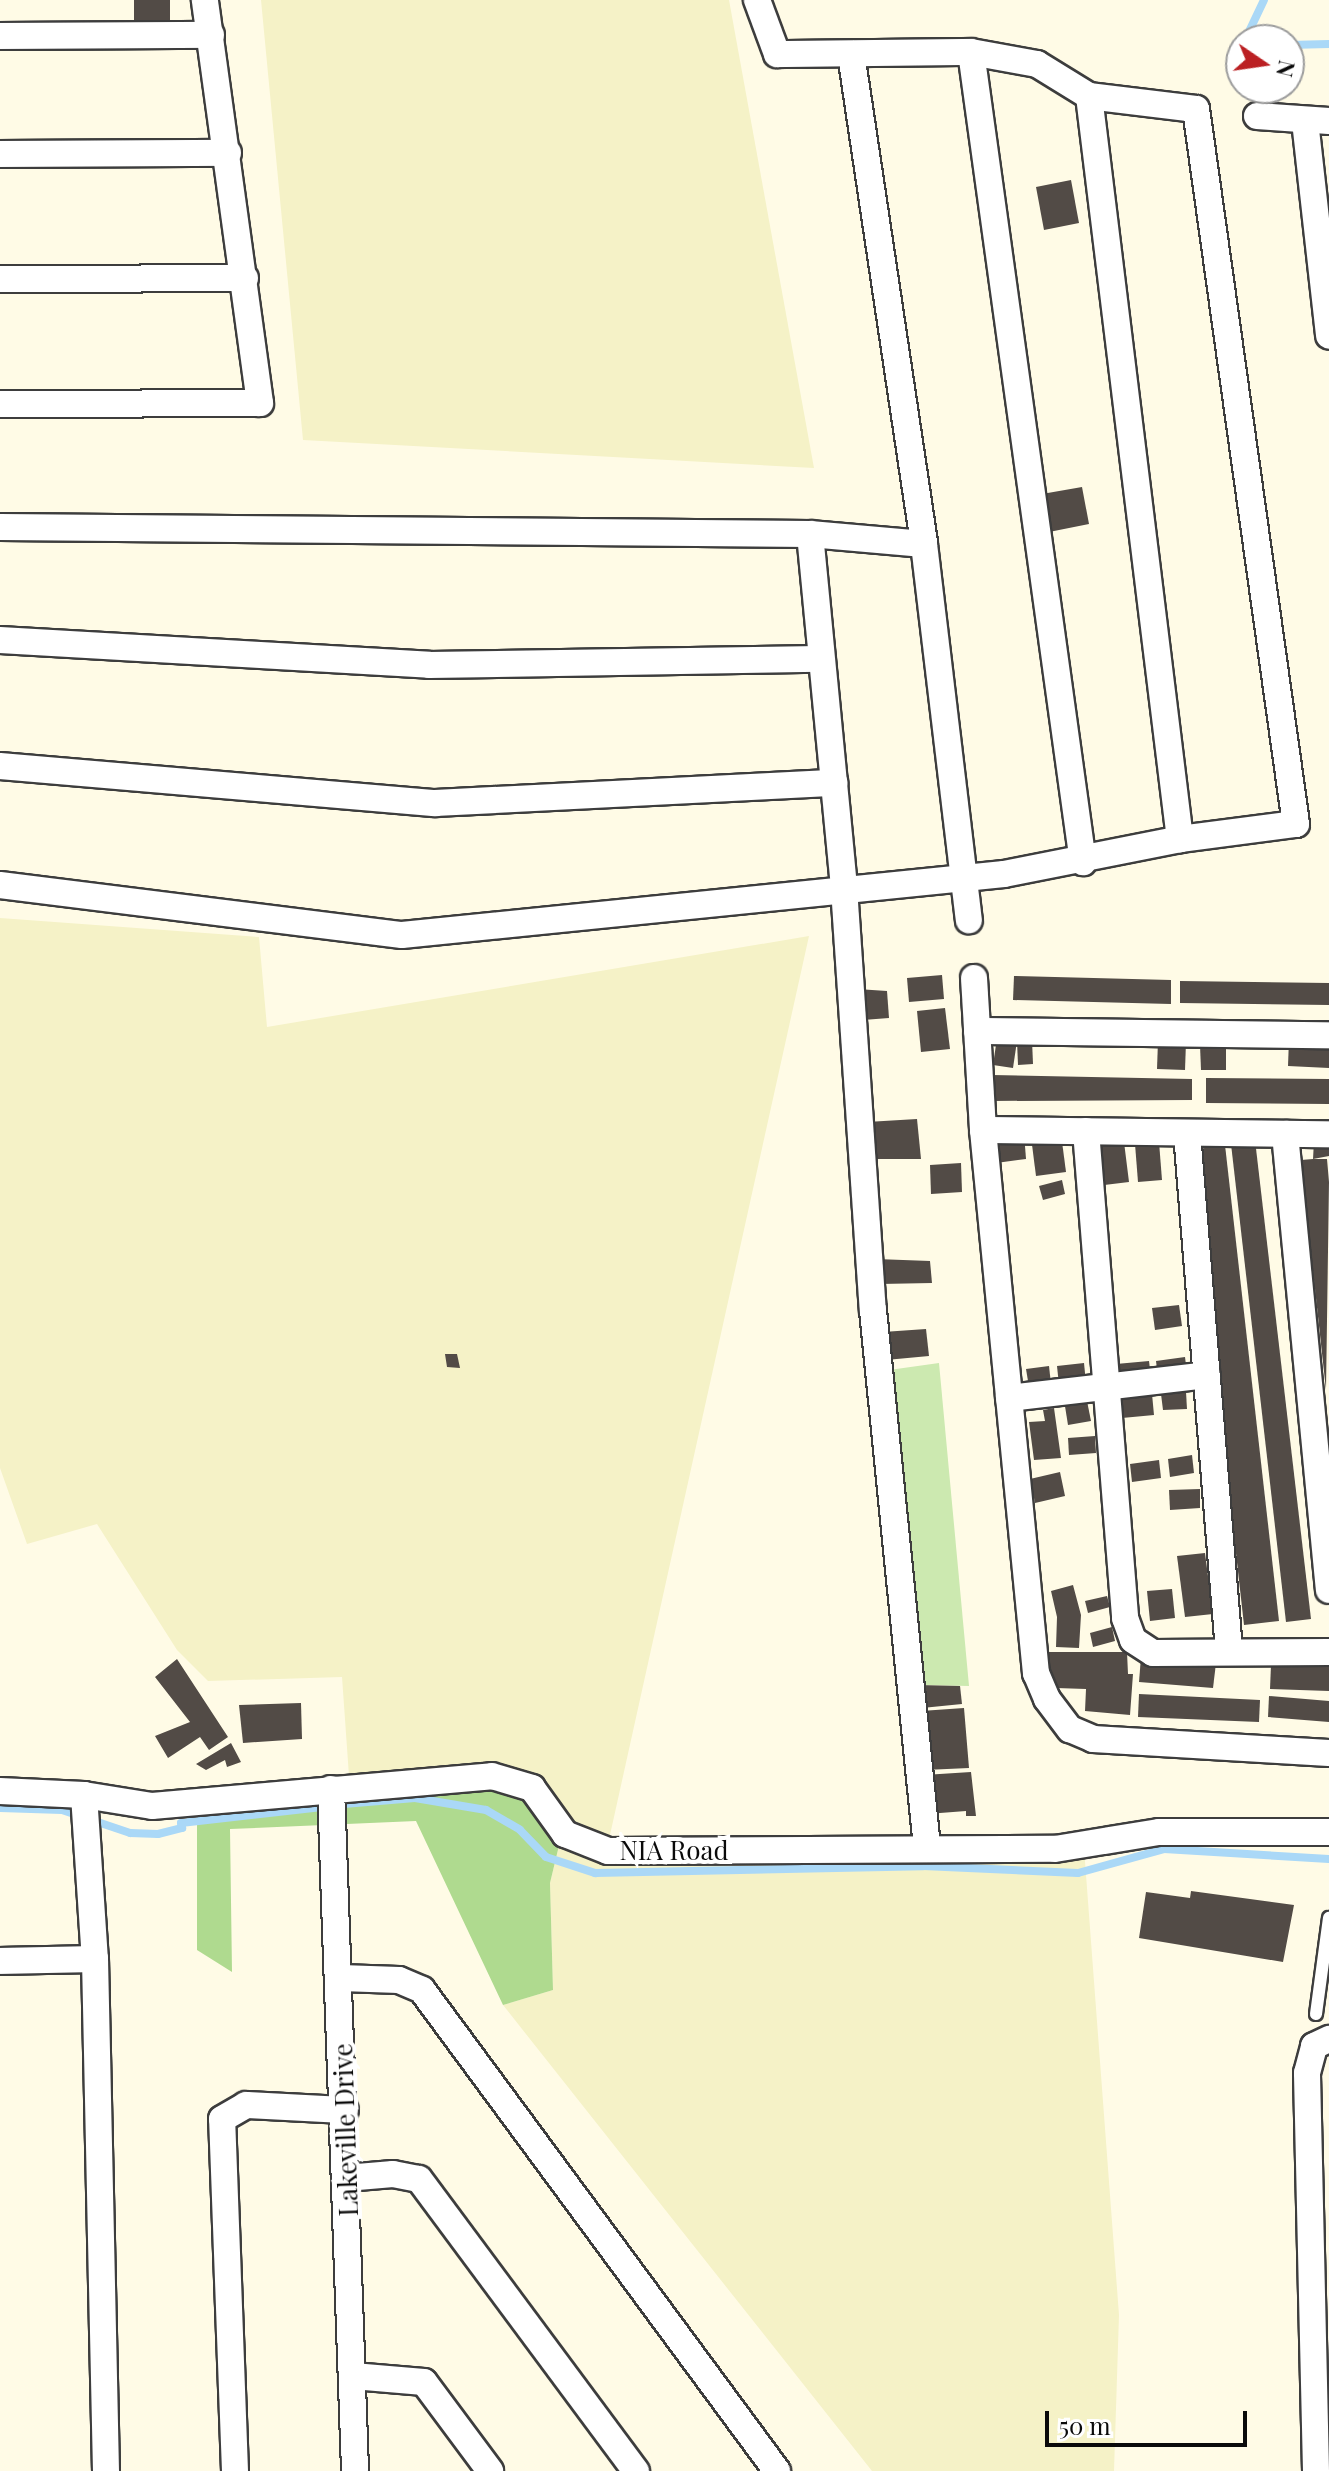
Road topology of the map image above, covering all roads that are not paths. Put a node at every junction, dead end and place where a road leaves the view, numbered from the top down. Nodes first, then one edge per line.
1 (205, 0) edge
2 (757, 0) edge
3 (211, 35) junction
4 (0, 36) edge
5 (971, 52) junction
6 (851, 54) junction
7 (1089, 96) junction
8 (1257, 116) dead end
9 (1317, 121) edge
10 (228, 153) junction
11 (0, 154) edge
12 (245, 278) junction
13 (0, 279) edge
14 (1327, 308) edge
15 (1329, 336) edge
16 (0, 404) edge
17 (0, 527) edge
18 (810, 534) junction
19 (924, 544) junction
20 (0, 640) edge
21 (819, 659) junction
22 (0, 766) edge
23 (834, 783) junction
24 (1180, 839) junction
25 (1083, 862) junction
26 (966, 878) junction
27 (0, 885) edge
28 (844, 888) junction
29 (969, 920) dead end
30 (974, 978) dead end
31 (977, 1031) junction
32 (1329, 1035) edge
33 (983, 1130) junction
34 (1086, 1131) junction
35 (1187, 1133) junction
36 (1285, 1134) junction
37 (1329, 1134) edge
38 (1207, 1375) junction
39 (1107, 1388) junction
40 (1319, 1393) edge
41 (1009, 1398) junction
42 (1329, 1590) edge
43 (1229, 1651) junction
44 (1329, 1652) edge
45 (1329, 1753) edge
46 (331, 1789) junction
47 (0, 1791) edge
48 (84, 1808) junction
49 (1329, 1832) edge
50 (927, 1847) junction
51 (1329, 1918) edge
52 (95, 1959) junction
53 (0, 1961) edge
54 (341, 1978) junction
55 (1316, 2014) dead end
56 (1329, 2039) edge
57 (345, 2110) junction
58 (346, 2178) junction
59 (353, 2376) junction
60 (106, 2471) edge
61 (235, 2471) edge
62 (355, 2471) edge
63 (490, 2471) edge
64 (636, 2471) edge
65 (777, 2471) edge
66 (1316, 2471) edge

1 - 3 street
2 - 6 street
3 - 4 street
3 - 10 street
5 - 6 street
5 - 7 street
5 - 25 street
6 - 19 street
7 - 24 street
7 - 24 street
8 - 9 street
9 - 14 street
10 - 11 street
10 - 12 street
12 - 13 street
12 - 16 street
14 - 15 street
17 - 18 street
18 - 19 street
18 - 21 street
19 - 26 street
20 - 21 street
21 - 23 street
22 - 23 street
23 - 28 street
24 - 25 street
25 - 26 street
26 - 28 street
26 - 29 street
27 - 28 street
28 - 50 street
30 - 31 street
31 - 32 street
31 - 33 street
33 - 34 street
33 - 41 street
34 - 35 street
34 - 39 street
35 - 36 street
35 - 38 street
36 - 37 street
36 - 40 street
38 - 39 street
38 - 43 street
39 - 41 street
39 - 43 street
40 - 42 street
41 - 45 street
43 - 44 street
46 - 48 street, NIA Road
46 - 50 street, NIA Road
46 - 54 street, Lakeville Drive
47 - 48 street, NIA Road
48 - 52 street
49 - 50 street, NIA Road
51 - 55 lane
52 - 53 street
52 - 60 street
54 - 57 street, Lakeville Drive
54 - 65 street
56 - 66 street
57 - 58 street, Lakeville Drive
57 - 61 street
58 - 59 street, Lakeville Drive
58 - 64 street
59 - 62 street, Lakeville Drive
59 - 63 street

